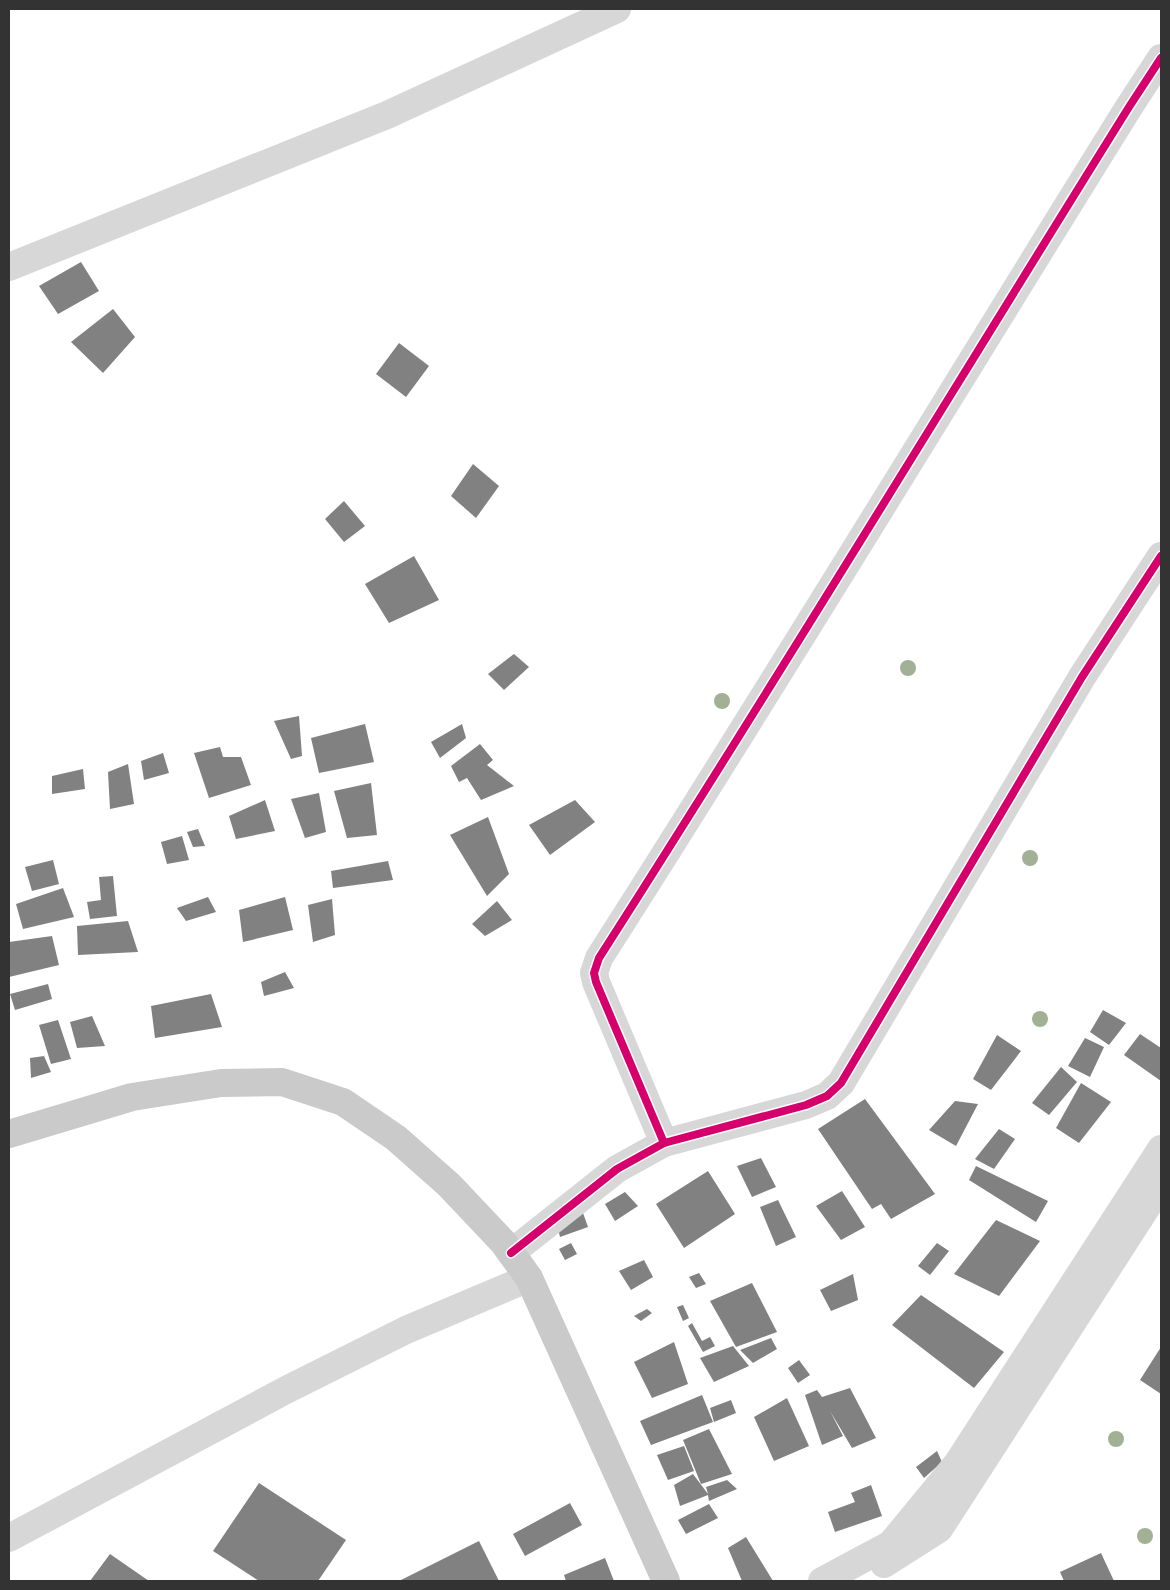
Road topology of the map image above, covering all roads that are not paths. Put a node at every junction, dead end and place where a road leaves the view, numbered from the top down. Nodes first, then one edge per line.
1 (617, 9) edge
2 (1161, 58) edge
3 (9, 267) edge
4 (1161, 556) edge
5 (9, 1134) edge
6 (664, 1143) junction
7 (1161, 1149) edge
8 (1161, 1185) edge
9 (511, 1253) junction
10 (529, 1278) junction
11 (9, 1538) edge
12 (666, 1581) edge
13 (822, 1581) edge
14 (858, 1581) edge

1 - 3 street
2 - 6 street
4 - 6 street
5 - 9 main road
6 - 9 street
7 - 13 street
8 - 14 street
9 - 10 main road
10 - 11 street
10 - 12 main road

